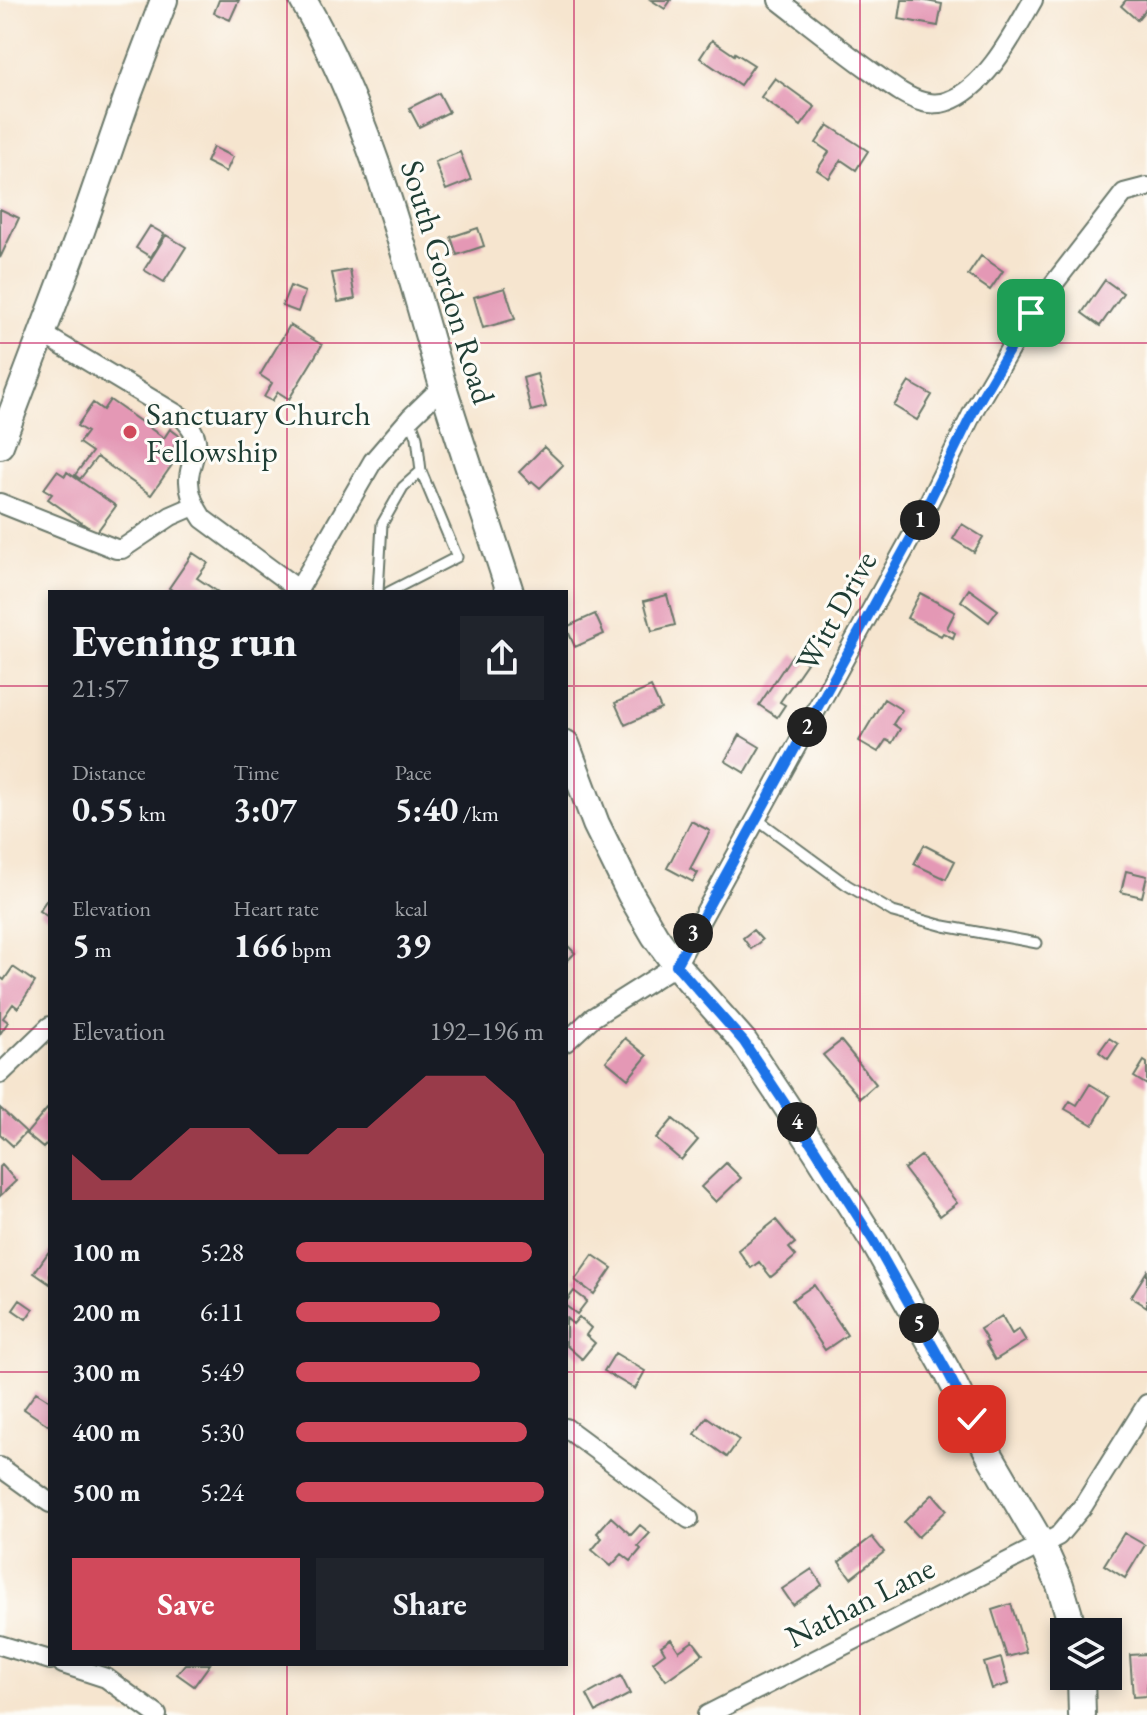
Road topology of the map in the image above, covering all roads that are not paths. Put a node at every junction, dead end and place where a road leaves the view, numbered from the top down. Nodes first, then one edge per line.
1 (164, 0) edge
2 (303, 0) edge
3 (778, 0) edge
4 (1033, 0) edge
5 (1147, 187) edge
6 (41, 333) junction
7 (443, 386) junction
8 (410, 418) junction
9 (0, 445) edge
10 (421, 471) junction
11 (0, 503) edge
12 (194, 506) junction
13 (297, 590) edge
14 (299, 590) edge
15 (378, 590) edge
16 (393, 590) edge
17 (509, 590) edge
18 (568, 749) edge
19 (757, 819) junction
20 (1037, 943) dead end
21 (676, 965) junction
22 (48, 1028) edge
23 (568, 1040) edge
24 (0, 1074) edge
25 (1147, 1404) edge
26 (568, 1429) edge
27 (0, 1467) edge
28 (48, 1502) edge
29 (689, 1519) dead end
30 (1041, 1543) junction
31 (1070, 1618) edge
32 (0, 1645) edge
33 (48, 1659) edge
34 (77, 1666) edge
35 (111, 1671) edge
36 (1081, 1690) edge
37 (157, 1715) edge
38 (707, 1715) edge
39 (1082, 1715) edge

1 - 6 street
2 - 7 street, South Gordon Road
3 - 4 street
5 - 19 street, Witt Drive
6 - 9 street
6 - 12 street
7 - 8 street
7 - 17 street, South Gordon Road
8 - 10 lane
8 - 14 street
10 - 15 lane
10 - 16 lane
11 - 12 street
12 - 13 street
18 - 21 street
19 - 20 lane
19 - 21 street, Witt Drive
21 - 23 street
21 - 30 street
22 - 24 street
25 - 30 street, Nathan Lane
26 - 29 street
27 - 28 street
30 - 31 street
30 - 38 street, Nathan Lane
32 - 33 street
34 - 35 street
35 - 37 street
36 - 39 street

